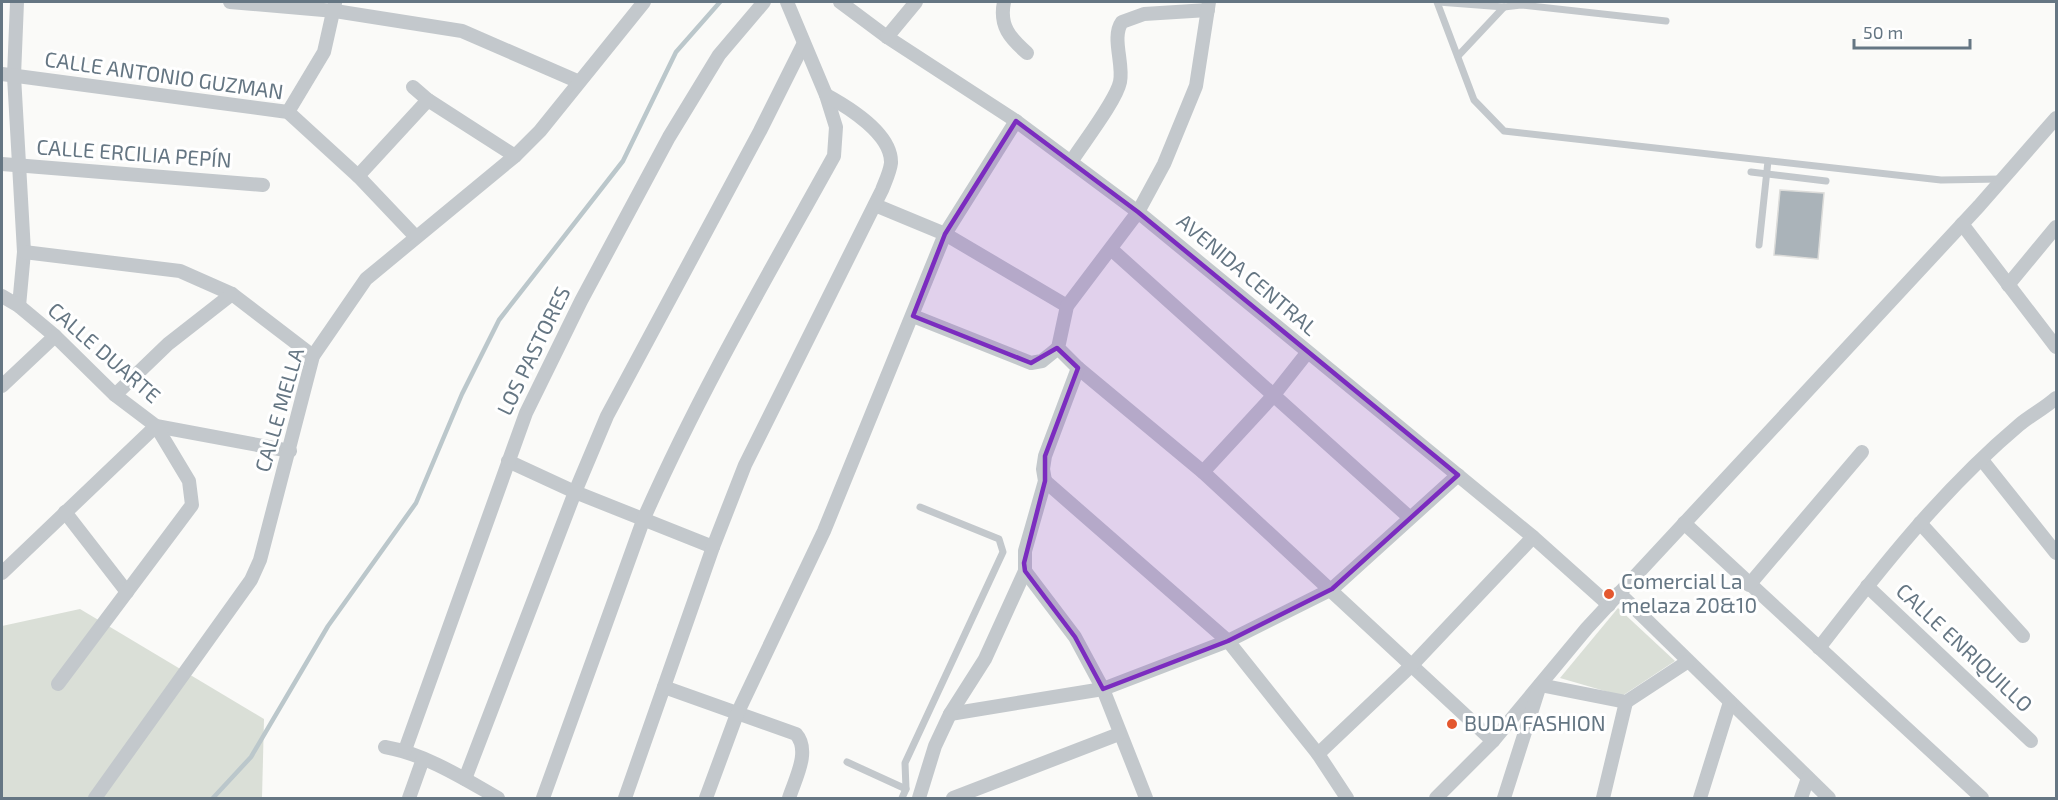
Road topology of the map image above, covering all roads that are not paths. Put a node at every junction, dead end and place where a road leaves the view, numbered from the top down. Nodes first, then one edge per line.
1 (17, 2) edge
2 (230, 2) edge
3 (644, 2) edge
4 (764, 2) edge
5 (787, 2) edge
6 (840, 2) edge
7 (916, 2) edge
8 (1004, 2) edge
9 (1437, 2) edge
10 (335, 6) edge
11 (1208, 6) edge
12 (1504, 7) junction
13 (1666, 21) dead end
14 (887, 37) junction
15 (803, 45) junction
16 (1027, 53) dead end
17 (1458, 56) junction
18 (8, 75) edge
19 (577, 81) junction
20 (413, 87) dead end
21 (826, 95) junction
22 (428, 100) junction
23 (288, 112) junction
24 (2056, 118) edge
25 (1016, 121) junction
26 (515, 156) junction
27 (1768, 160) junction
28 (1071, 162) junction
29 (2, 164) edge
30 (19, 167) junction
31 (1751, 172) dead end
32 (1766, 173) junction
33 (358, 176) junction
34 (2003, 179) junction
35 (1826, 181) dead end
36 (263, 185) dead end
37 (875, 205) junction
38 (1138, 212) junction
39 (1962, 224) junction
40 (2056, 227) edge
41 (945, 234) junction
42 (415, 236) junction
43 (1759, 245) dead end
44 (1111, 249) junction
45 (24, 252) junction
46 (2008, 285) junction
47 (232, 294) junction
48 (2, 296) edge
49 (19, 306) junction
50 (1067, 306) junction
51 (913, 316) junction
52 (55, 336) junction
53 (2054, 339) edge
54 (1058, 348) junction
55 (1307, 353) junction
56 (313, 356) junction
57 (1078, 368) junction
58 (2, 386) edge
59 (115, 395) junction
60 (1272, 396) junction
61 (2054, 404) edge
62 (156, 426) junction
63 (290, 451) junction
64 (1862, 452) dead end
65 (1982, 460) junction
66 (508, 461) junction
67 (1203, 472) junction
68 (1458, 475) junction
69 (1046, 481) junction
70 (575, 492) junction
71 (920, 507) dead end
72 (65, 512) junction
73 (1409, 517) junction
74 (644, 518) junction
75 (1684, 523) junction
76 (1920, 523) junction
77 (1533, 537) junction
78 (712, 547) junction
79 (2056, 553) edge
80 (1025, 571) junction
81 (2, 573) edge
82 (1749, 585) junction
83 (1867, 586) junction
84 (1332, 589) junction
85 (127, 592) junction
86 (1619, 593) junction
87 (1609, 605) junction
88 (2023, 636) dead end
89 (1228, 641) junction
90 (1819, 648) junction
91 (1687, 662) junction
92 (1412, 665) junction
93 (58, 684) dead end
94 (1540, 685) junction
95 (664, 687) junction
96 (1103, 688) junction
97 (1626, 702) junction
98 (1730, 702) junction
99 (737, 714) junction
100 (950, 714) junction
101 (1119, 734) junction
102 (1493, 741) junction
103 (2031, 741) dead end
104 (385, 747) dead end
105 (405, 750) junction
106 (1318, 754) junction
107 (423, 759) junction
108 (846, 762) dead end
109 (1808, 778) junction
110 (465, 779) junction
111 (906, 789) junction
112 (924, 796) edge
113 (95, 798) edge
114 (409, 798) edge
115 (498, 798) edge
116 (543, 798) edge
117 (625, 798) edge
118 (706, 798) edge
119 (789, 798) edge
120 (902, 798) edge
121 (953, 798) edge
122 (1146, 798) edge
123 (1347, 798) edge
124 (1437, 798) edge
125 (1504, 798) edge
126 (1603, 798) edge
127 (1700, 798) edge
128 (1801, 798) edge
129 (1829, 798) edge
130 (1982, 798) edge

1 - 18 street
2 - 10 street
3 - 19 street, CALLE MELLA
4 - 66 street, LOS PASTORES
5 - 15 street
6 - 14 street, AVENIDA CENTRAL
7 - 14 street
8 - 16 street
9 - 12 lane
9 - 17 lane
10 - 19 street
10 - 23 street
11 - 28 street
11 - 38 street
12 - 13 lane
12 - 17 lane
14 - 25 street, AVENIDA CENTRAL
15 - 21 street
15 - 70 street
17 - 27 lane
18 - 23 street, CALLE ANTONIO GUZMAN
18 - 30 street
19 - 26 street, CALLE MELLA
20 - 22 street
21 - 37 street
21 - 74 street
22 - 26 street
22 - 33 street
23 - 33 street, CALLE ANTONIO GUZMAN
24 - 34 street
25 - 28 street, AVENIDA CENTRAL
25 - 41 street
26 - 42 street, CALLE MELLA
27 - 32 lane
27 - 34 lane
28 - 38 street, AVENIDA CENTRAL
29 - 30 street, CALLE ERCILIA PEPÍN
30 - 36 street, CALLE ERCILIA PEPÍN
30 - 45 street
31 - 32 lane
32 - 35 lane
32 - 43 lane
33 - 42 street, CALLE ANTONIO GUZMAN
34 - 39 street
37 - 41 street
37 - 78 street
38 - 44 street
38 - 55 street, AVENIDA CENTRAL
39 - 46 street
39 - 75 street
40 - 46 street
41 - 50 street
41 - 51 street
42 - 56 street, CALLE MELLA
44 - 50 street
44 - 60 street
45 - 47 street
45 - 49 street
46 - 53 street
47 - 56 street
47 - 59 street
48 - 49 street, CALLE DUARTE
49 - 52 street, CALLE DUARTE
50 - 54 street
51 - 54 street
51 - 99 street
52 - 58 street
52 - 59 street, CALLE DUARTE
54 - 57 street
55 - 60 street
55 - 68 street, AVENIDA CENTRAL
56 - 63 street, CALLE MELLA
57 - 67 street
57 - 69 street
59 - 62 street, CALLE DUARTE
60 - 67 street
60 - 73 street
61 - 65 street
62 - 63 street, CALLE DUARTE
62 - 72 street
62 - 85 street
63 - 113 street, CALLE MELLA
64 - 82 street
65 - 76 street
65 - 79 street
66 - 70 street
66 - 105 street, LOS PASTORES
67 - 84 street
68 - 73 street
68 - 77 street, AVENIDA CENTRAL
69 - 80 street
69 - 89 street
70 - 74 street
70 - 110 street
71 - 111 lane
72 - 81 street
72 - 85 street
73 - 84 street
74 - 78 street
74 - 116 street
75 - 82 street
75 - 86 street
76 - 83 street
76 - 88 street
77 - 87 street, AVENIDA CENTRAL
77 - 92 street
78 - 95 street
80 - 96 street
80 - 100 street
82 - 90 street
83 - 90 street
83 - 103 street, CALLE ENRIQUILLO
84 - 89 street
84 - 92 street
85 - 93 street
86 - 87 street
86 - 91 street
87 - 94 street
89 - 96 street
89 - 106 street
90 - 130 street
91 - 97 street
91 - 98 street
92 - 102 street
92 - 106 street
94 - 97 street
94 - 102 street
94 - 125 street
95 - 99 street
95 - 117 street
96 - 100 street
96 - 101 street
97 - 126 street
98 - 109 street
98 - 127 street
99 - 118 street
99 - 119 street
100 - 112 street
101 - 121 street
101 - 122 street
102 - 124 street
104 - 105 street
105 - 107 street
106 - 123 street
107 - 110 street
107 - 114 street
108 - 111 lane
109 - 128 street
109 - 129 street
110 - 115 street
111 - 120 lane

